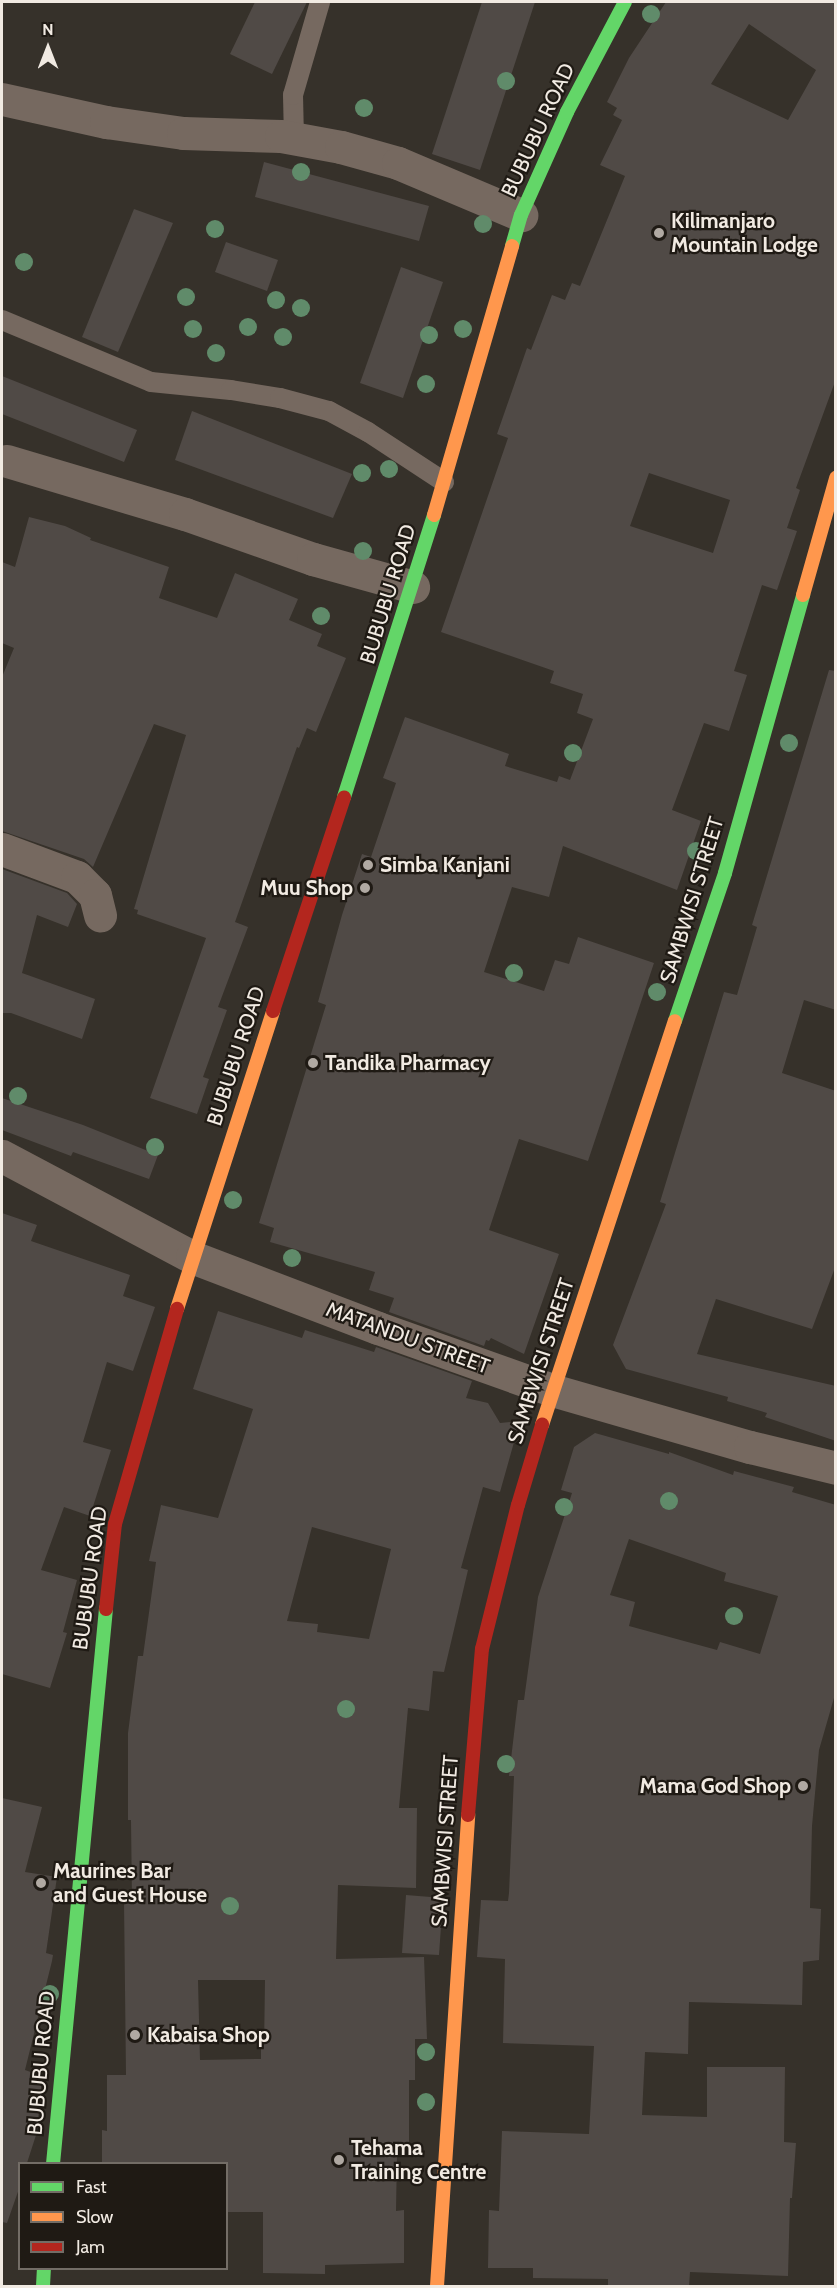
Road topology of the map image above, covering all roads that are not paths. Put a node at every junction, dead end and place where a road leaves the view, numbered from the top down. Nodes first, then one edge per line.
1 (320, 2) edge
2 (625, 2) edge
3 (2, 99) edge
4 (294, 139) junction
5 (521, 215) junction
6 (2, 320) edge
7 (7, 461) dead end
8 (836, 478) edge
9 (444, 482) junction
10 (413, 587) junction
11 (2, 849) edge
12 (100, 915) dead end
13 (2, 1156) edge
14 (192, 1257) junction
15 (552, 1390) junction
16 (836, 1467) edge
17 (53, 2162) edge
18 (437, 2286) edge

1 - 4 lane
2 - 5 street, BUBUBU ROAD
3 - 4 street
4 - 5 street
5 - 9 street, BUBUBU ROAD
6 - 9 lane
7 - 10 street
8 - 15 street, SAMBWISI STREET
9 - 10 street, BUBUBU ROAD
10 - 14 street, BUBUBU ROAD
11 - 12 street
13 - 14 street, MATANDU STREET
14 - 15 street, MATANDU STREET
14 - 17 street, BUBUBU ROAD
15 - 16 street, MATANDU STREET
15 - 18 street, SAMBWISI STREET

